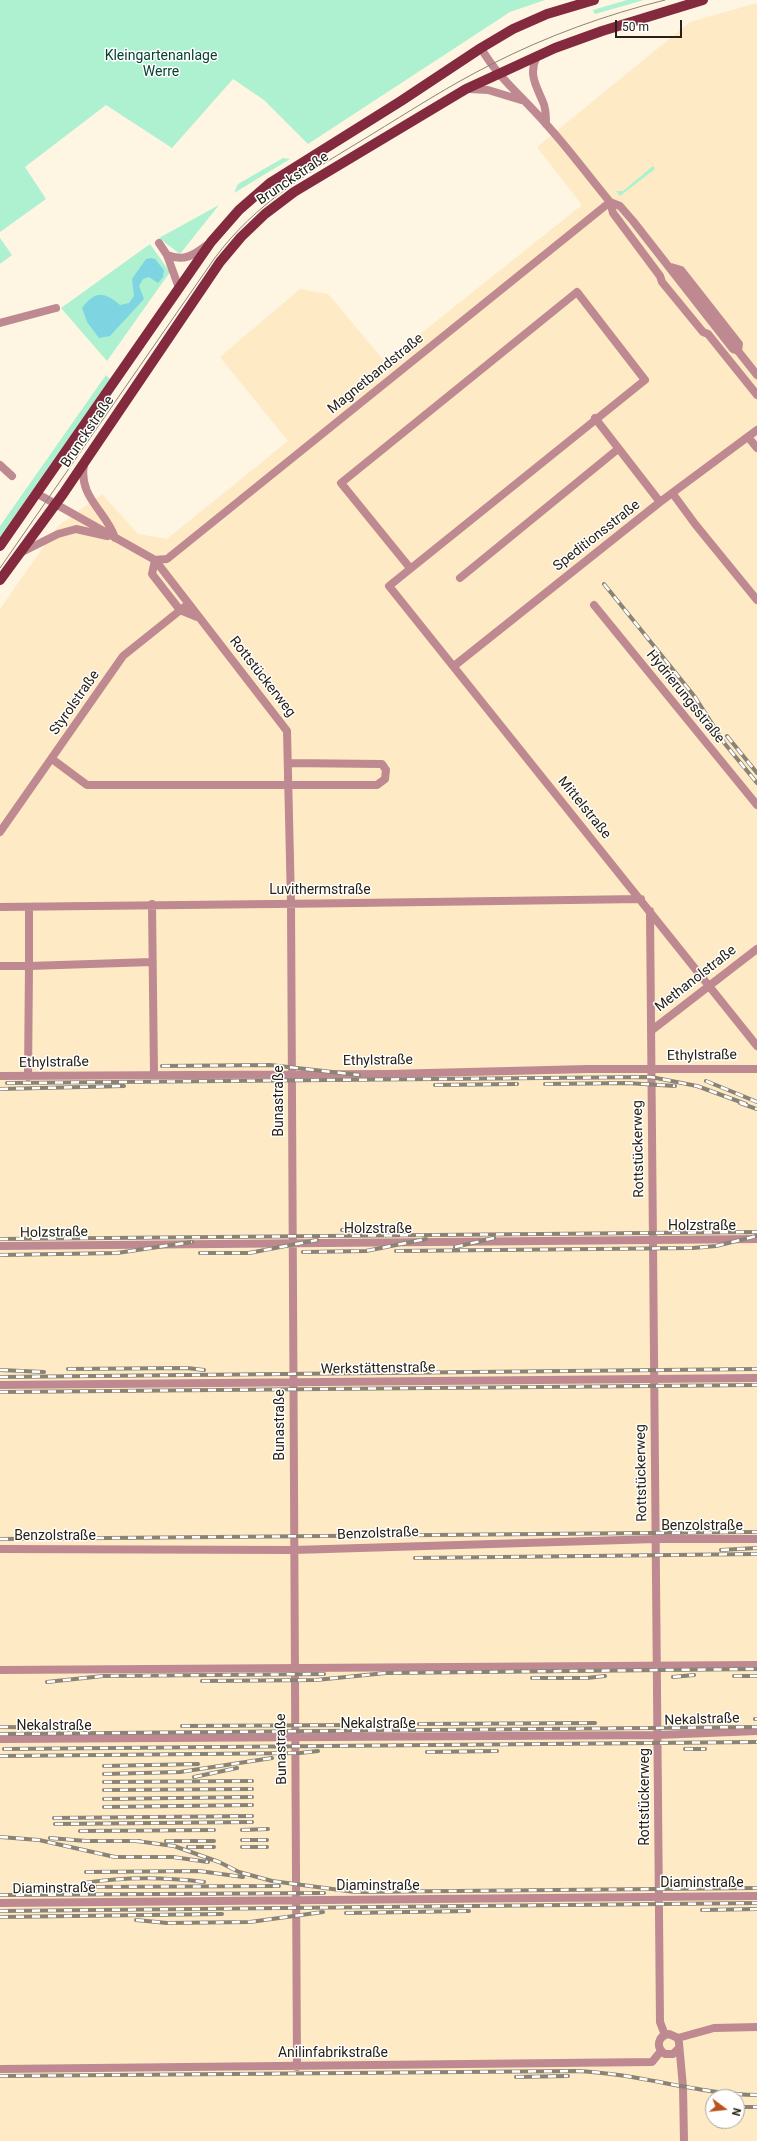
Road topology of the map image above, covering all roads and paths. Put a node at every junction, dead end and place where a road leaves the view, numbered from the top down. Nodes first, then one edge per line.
1 (594, 0) edge
2 (703, 0) edge
3 (481, 48) junction
4 (537, 56) junction
5 (498, 74) junction
6 (466, 89) junction
7 (523, 100) junction
8 (546, 124) junction
9 (610, 202) junction
10 (211, 242) junction
11 (159, 243) dead end
12 (167, 255) junction
13 (671, 267) junction
14 (660, 276) junction
15 (178, 288) junction
16 (56, 308) dead end
17 (0, 323) edge
18 (736, 350) junction
19 (732, 364) junction
20 (757, 375) edge
21 (757, 395) edge
22 (595, 418) junction
23 (757, 430) edge
24 (748, 437) junction
25 (757, 448) edge
26 (618, 449) junction
27 (84, 463) junction
28 (0, 465) edge
29 (12, 476) dead end
30 (36, 493) junction
31 (673, 494) junction
32 (660, 502) junction
33 (56, 504) junction
34 (115, 538) junction
35 (0, 546) edge
36 (19, 554) junction
37 (155, 560) junction
38 (410, 568) junction
39 (460, 578) dead end
40 (0, 580) edge
41 (757, 600) edge
42 (188, 604) junction
43 (594, 605) dead end
44 (180, 610) junction
45 (198, 617) junction
46 (454, 666) junction
47 (52, 760) junction
48 (288, 763) junction
49 (288, 784) junction
50 (757, 805) edge
51 (0, 832) edge
52 (640, 899) junction
53 (291, 903) junction
54 (152, 904) junction
55 (0, 907) edge
56 (29, 907) junction
57 (650, 911) junction
58 (757, 949) edge
59 (152, 962) junction
60 (0, 966) edge
61 (29, 966) junction
62 (708, 986) junction
63 (652, 1030) junction
64 (757, 1046) edge
65 (757, 1069) edge
66 (651, 1070) junction
67 (154, 1075) junction
68 (292, 1075) junction
69 (0, 1076) edge
70 (28, 1077) junction
71 (653, 1239) junction
72 (757, 1239) edge
73 (293, 1243) junction
74 (0, 1246) edge
75 (654, 1378) junction
76 (757, 1378) edge
77 (293, 1383) junction
78 (0, 1385) edge
79 (656, 1538) junction
80 (757, 1538) edge
81 (0, 1549) edge
82 (294, 1550) junction
83 (757, 1665) edge
84 (656, 1667) junction
85 (295, 1668) junction
86 (0, 1670) edge
87 (757, 1732) edge
88 (658, 1735) junction
89 (295, 1738) junction
90 (0, 1739) edge
91 (757, 1896) edge
92 (659, 1897) junction
93 (297, 1900) junction
94 (0, 1903) edge
95 (757, 2027) edge
96 (665, 2035) junction
97 (678, 2038) junction
98 (679, 2048) junction
99 (661, 2051) junction
100 (297, 2066) junction
101 (0, 2069) edge
102 (684, 2141) edge

1 - 3 main road, Brunckstraße
2 - 4 main road, Brunckstraße
3 - 5 street
3 - 10 main road, Brunckstraße
4 - 5 main road, Brunckstraße
4 - 8 street
5 - 6 main road, Brunckstraße
5 - 7 street
6 - 7 street
6 - 27 main road, Brunckstraße
7 - 8 street
8 - 9 street
9 - 13 street
9 - 14 street
9 - 37 street, Magnetbandstraße
10 - 12 street
10 - 15 main road, Brunckstraße
11 - 12 street
12 - 15 street
13 - 14 street
13 - 18 street
14 - 19 street
15 - 30 main road, Brunckstraße
16 - 17 street
18 - 19 street
18 - 20 street
19 - 21 street
22 - 26 street
22 - 38 street
22 - 38 street
23 - 24 street, Speditionsstraße
24 - 25 street
24 - 31 street, Speditionsstraße
26 - 32 street
26 - 39 street
27 - 33 main road, Brunckstraße
27 - 34 street
28 - 29 street
30 - 33 street, Rottstückerweg
30 - 35 main road, Brunckstraße
31 - 32 street, Speditionsstraße
31 - 41 street
32 - 46 street, Speditionsstraße
33 - 34 street, Rottstückerweg
33 - 36 main road, Brunckstraße
34 - 36 street
34 - 37 street, Rottstückerweg
36 - 40 main road, Brunckstraße
37 - 42 street, Rottstückerweg
37 - 44 street
38 - 46 street, Mittelstraße
42 - 44 street, Styrolstraße
42 - 45 street, Rottstückerweg
43 - 50 street, Hydrierungsstraße
44 - 45 street
44 - 47 street, Styrolstraße
45 - 48 street, Rottstückerweg
46 - 52 street, Mittelstraße
47 - 49 street
47 - 51 street, Styrolstraße
48 - 49 street, Rottstückerweg
48 - 49 street
49 - 53 street, Bunastraße
52 - 53 street, Luvithermstraße
52 - 57 street, Mittelstraße
53 - 54 street, Luvithermstraße
53 - 68 street, Bunastraße
54 - 56 street, Luvithermstraße
54 - 59 street
55 - 56 street, Luvithermstraße
56 - 61 street
57 - 62 street, Mittelstraße
57 - 63 street, Rottstückerweg
58 - 62 street, Methanolstraße
59 - 61 street
59 - 67 street
60 - 61 street
61 - 70 street
62 - 63 street, Methanolstraße
62 - 64 street, Mittelstraße
63 - 66 street, Rottstückerweg
65 - 66 street, Ethylstraße
66 - 68 street, Ethylstraße
66 - 71 street, Rottstückerweg
67 - 68 street, Ethylstraße
67 - 70 street, Ethylstraße
68 - 73 street, Bunastraße
69 - 70 street, Ethylstraße
71 - 72 street, Holzstraße
71 - 73 street, Holzstraße
71 - 75 street, Rottstückerweg
73 - 74 street, Holzstraße
73 - 77 street, Bunastraße
75 - 76 street, Werkstättenstraße
75 - 77 street, Werkstättenstraße
75 - 79 street, Rottstückerweg
77 - 78 street, Werkstättenstraße
77 - 82 street, Bunastraße
79 - 80 street, Benzolstraße
79 - 82 street, Benzolstraße
79 - 84 street, Rottstückerweg
81 - 82 street, Benzolstraße
82 - 85 street, Bunastraße
83 - 84 street
84 - 85 street
84 - 88 street, Rottstückerweg
85 - 86 street
85 - 89 street, Bunastraße
87 - 88 street, Nekalstraße
88 - 89 street, Nekalstraße
88 - 92 street, Rottstückerweg
89 - 90 street, Nekalstraße
89 - 93 street, Bunastraße
91 - 92 street, Diaminstraße
92 - 93 street, Diaminstraße
92 - 96 street, Rottstückerweg
93 - 94 street, Diaminstraße
93 - 100 street, Bunastraße
95 - 97 street
96 - 97 street
96 - 99 street
97 - 98 street
98 - 99 street
98 - 102 street
99 - 100 street, Anilinfabrikstraße
100 - 101 street, Anilinfabrikstraße

